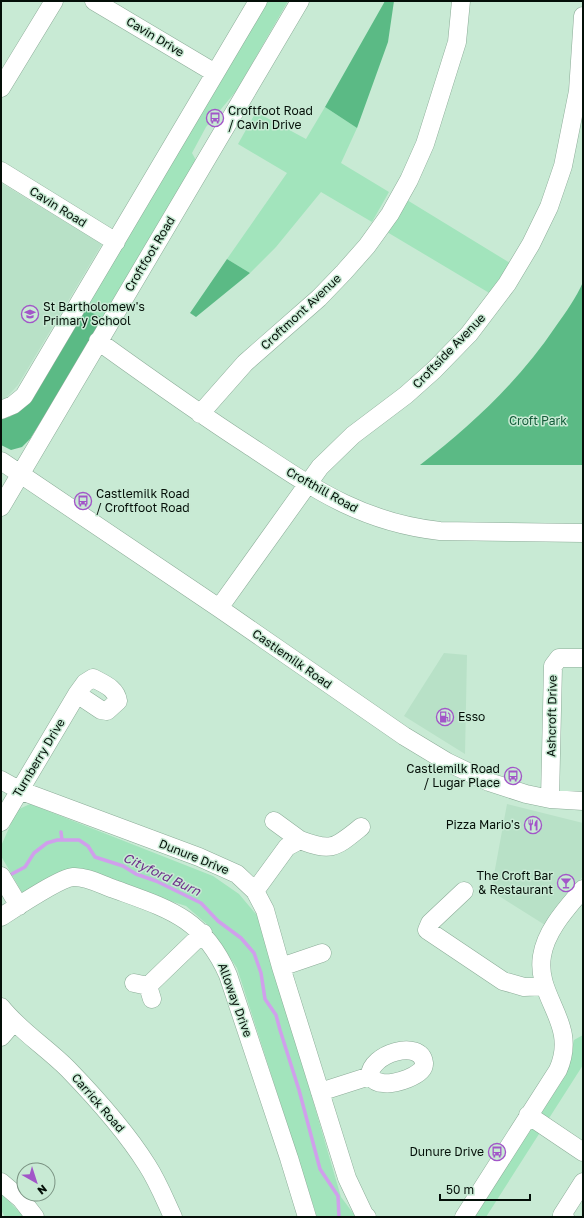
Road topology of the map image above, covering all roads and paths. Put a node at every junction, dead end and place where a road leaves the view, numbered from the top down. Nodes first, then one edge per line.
1 (54, 1) edge
2 (94, 1) edge
3 (258, 1) edge
4 (300, 1) edge
5 (461, 1) edge
6 (583, 16) edge
7 (215, 73) junction
8 (1, 88) edge
9 (1, 172) edge
10 (116, 242) junction
11 (98, 341) junction
12 (1, 410) edge
13 (200, 414) junction
14 (1, 461) edge
15 (20, 474) junction
16 (306, 484) junction
17 (1, 507) edge
18 (583, 533) edge
19 (219, 608) junction
20 (583, 658) edge
21 (77, 694) dead end
22 (1, 780) edge
23 (19, 790) junction
24 (550, 799) junction
25 (583, 801) edge
26 (274, 821) dead end
27 (1, 822) edge
28 (361, 827) dead end
29 (300, 840) junction
30 (5, 882) edge
31 (583, 889) edge
32 (256, 891) junction
33 (464, 891) dead end
34 (19, 906) junction
35 (1, 917) edge
36 (202, 933) junction
37 (322, 953) dead end
38 (281, 967) junction
39 (545, 986) junction
40 (145, 989) dead end
41 (1, 1007) edge
42 (13, 1022) junction
43 (1, 1037) edge
44 (370, 1076) dead end
45 (320, 1092) junction
46 (528, 1116) junction
47 (583, 1152) edge
48 (1, 1182) edge
49 (583, 1182) edge
50 (562, 1216) edge
51 (35, 1217) edge
52 (173, 1217) edge
53 (307, 1217) edge
54 (367, 1217) edge
55 (464, 1217) edge

1 - 8 street
2 - 7 street, Cavin Drive
3 - 7 street
4 - 11 street, Croftfoot Road
5 - 13 street, Croftmont Avenue
6 - 16 street, Croftside Avenue
7 - 10 street
9 - 10 street, Cavin Road
10 - 12 street
11 - 13 street, Crofthill Road
11 - 15 street, Croftfoot Road
13 - 16 street, Crofthill Road
14 - 15 street, Castlemilk Road
15 - 17 street, Croftfoot Road
15 - 19 street, Castlemilk Road
16 - 18 street, Crofthill Road
16 - 19 street, Croftside Avenue
19 - 24 street, Castlemilk Road
20 - 24 street, Ashcroft Drive
21 - 23 street, Turnberry Drive
22 - 23 street, Dunure Drive
23 - 27 street, Turnberry Drive
23 - 32 street, Dunure Drive
24 - 25 street, Castlemilk Road
26 - 29 street
28 - 29 street
29 - 32 street
30 - 34 street
31 - 39 street
32 - 38 street, Dunure Drive
33 - 39 street
34 - 35 street, Alloway Drive
34 - 36 street, Alloway Drive
36 - 40 street
36 - 53 street, Alloway Drive
37 - 38 street
38 - 45 street, Dunure Drive
39 - 46 street
41 - 42 street, Carrick Road
42 - 43 street
42 - 52 street, Carrick Road
44 - 45 street
45 - 54 street, Dunure Drive
46 - 47 street
46 - 55 street
48 - 51 street
49 - 50 street

